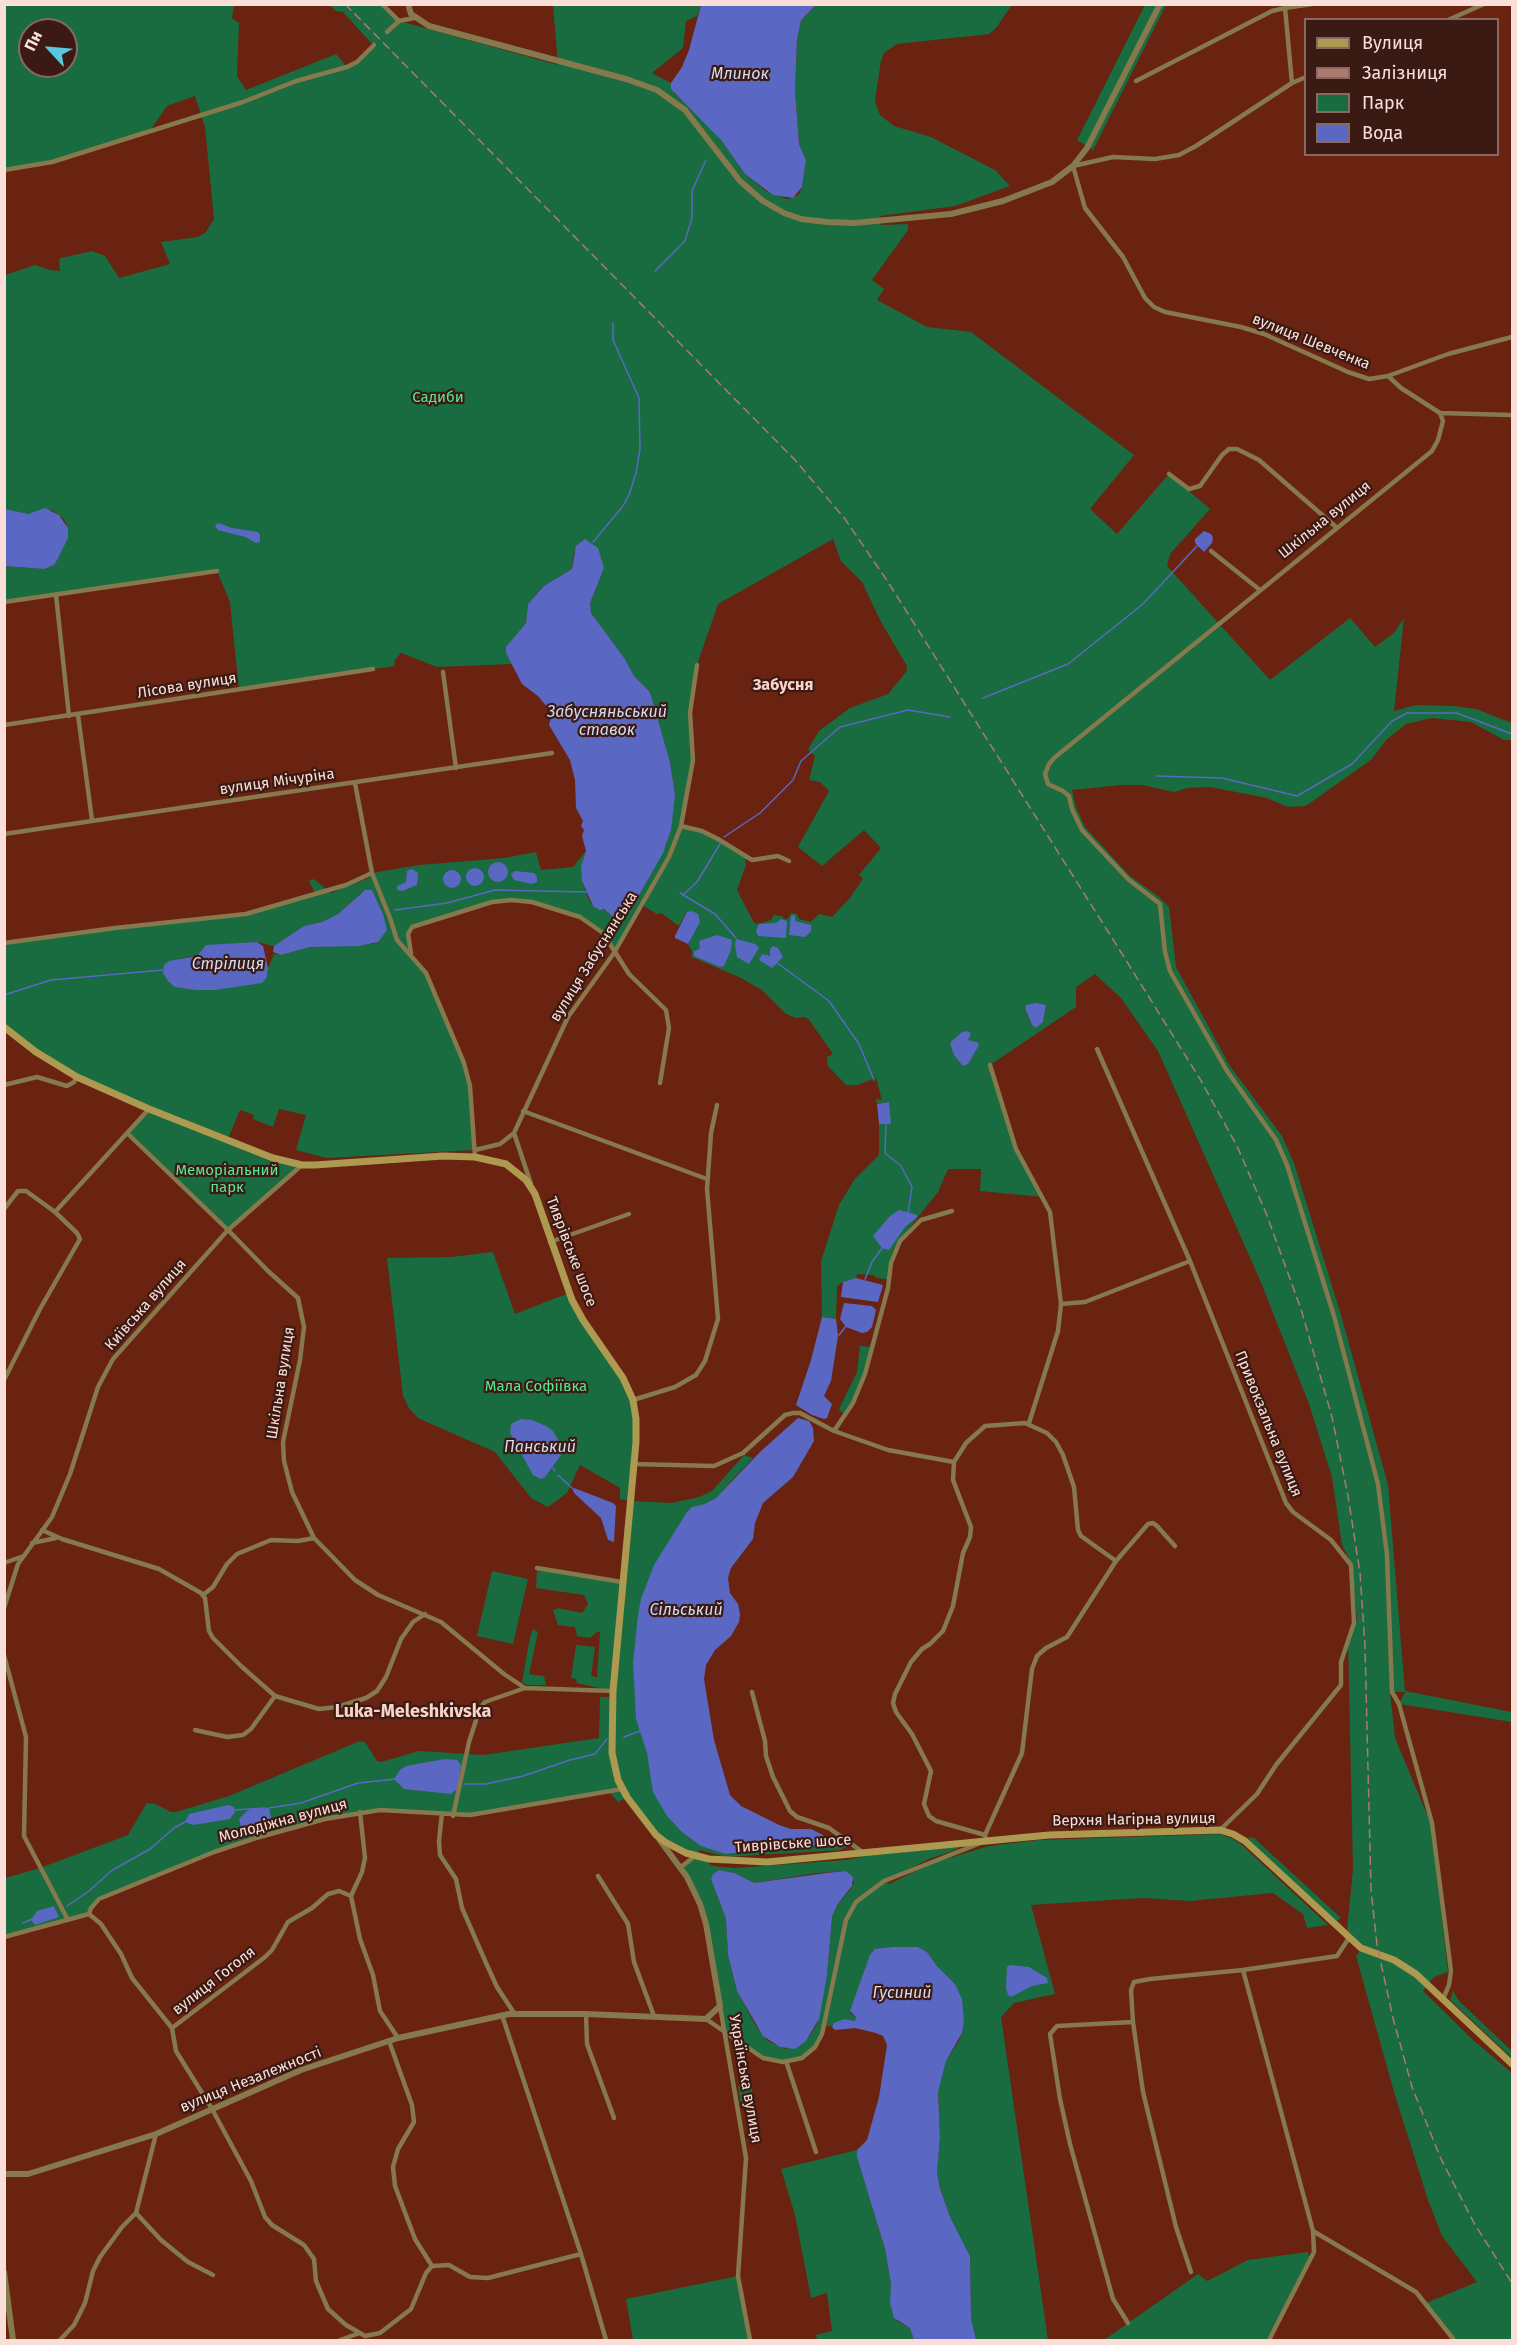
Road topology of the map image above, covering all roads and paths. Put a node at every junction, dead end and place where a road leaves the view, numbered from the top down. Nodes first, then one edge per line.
1 (381, 4) edge
2 (408, 4) edge
3 (1160, 4) edge
4 (1312, 4) edge
5 (1484, 4) edge
6 (1285, 8) junction
7 (414, 18) junction
8 (1452, 18) edge
9 (399, 21) junction
10 (387, 32) dead end
11 (374, 45) dead end
12 (1304, 77) edge
13 (1136, 81) dead end
14 (1292, 83) junction
15 (1073, 166) junction
16 (4, 170) edge
17 (1512, 336) edge
18 (1388, 376) junction
19 (1440, 413) junction
20 (1512, 415) edge
21 (1169, 474) dead end
22 (1336, 527) junction
23 (1211, 551) dead end
24 (217, 571) dead end
25 (1260, 590) junction
26 (56, 595) junction
27 (4, 602) edge
28 (697, 665) dead end
29 (373, 669) dead end
30 (443, 672) dead end
31 (78, 715) junction
32 (69, 716) junction
33 (4, 725) edge
34 (552, 753) dead end
35 (456, 768) junction
36 (355, 783) junction
37 (92, 820) junction
38 (681, 826) junction
39 (4, 834) edge
40 (789, 861) dead end
41 (372, 873) junction
42 (4, 943) edge
43 (411, 953) junction
44 (614, 953) junction
45 (4, 1027) edge
46 (1097, 1049) dead end
47 (990, 1065) dead end
48 (77, 1077) junction
49 (660, 1083) dead end
50 (4, 1084) edge
51 (717, 1105) dead end
52 (149, 1109) junction
53 (523, 1111) junction
54 (127, 1133) junction
55 (514, 1133) junction
56 (475, 1154) junction
57 (302, 1165) junction
58 (707, 1179) junction
59 (532, 1186) junction
60 (4, 1209) edge
61 (952, 1210) dead end
62 (55, 1212) junction
63 (629, 1214) dead end
64 (228, 1230) junction
65 (550, 1242) junction
66 (1190, 1261) junction
67 (1061, 1304) junction
68 (4, 1380) edge
69 (633, 1400) junction
70 (1029, 1423) junction
71 (834, 1431) junction
72 (954, 1462) junction
73 (633, 1464) junction
74 (42, 1530) junction
75 (58, 1538) junction
76 (314, 1538) junction
77 (31, 1544) junction
78 (1175, 1546) dead end
79 (21, 1557) junction
80 (1116, 1561) junction
81 (4, 1563) edge
82 (537, 1568) dead end
83 (4, 1576) edge
84 (11, 1582) junction
85 (622, 1582) junction
86 (203, 1595) junction
87 (4, 1608) edge
88 (425, 1614) junction
89 (4, 1655) edge
90 (525, 1688) junction
91 (613, 1691) junction
92 (752, 1692) dead end
93 (275, 1696) junction
94 (195, 1730) dead end
95 (622, 1789) junction
96 (360, 1812) junction
97 (442, 1814) junction
98 (453, 1816) junction
99 (1220, 1830) junction
100 (656, 1835) junction
101 (985, 1838) junction
102 (864, 1853) junction
103 (695, 1856) junction
104 (681, 1867) junction
105 (598, 1876) dead end
106 (351, 1896) junction
107 (89, 1914) junction
108 (68, 1920) junction
109 (4, 1937) edge
110 (1349, 1938) junction
111 (1243, 1971) junction
112 (1443, 1999) junction
113 (720, 2006) junction
114 (514, 2013) junction
115 (586, 2014) junction
116 (502, 2015) junction
117 (654, 2016) junction
118 (706, 2019) junction
119 (1133, 2022) junction
120 (172, 2028) junction
121 (726, 2032) junction
122 (398, 2038) junction
123 (389, 2042) junction
124 (786, 2061) junction
125 (1512, 2064) edge
126 (212, 2109) junction
127 (614, 2118) dead end
128 (156, 2134) junction
129 (816, 2152) dead end
130 (5, 2174) edge
131 (136, 2213) junction
132 (1313, 2231) junction
133 (581, 2254) junction
134 (432, 2266) junction
135 (4, 2272) edge
136 (1191, 2272) dead end
137 (213, 2275) dead end
138 (1128, 2323) dead end
139 (364, 2336) edge
140 (13, 2340) edge
141 (60, 2340) edge
142 (340, 2340) edge
143 (606, 2340) edge
144 (750, 2340) edge
145 (1269, 2340) edge
146 (1454, 2340) edge

1 - 9 street
2 - 7 street
3 - 15 street
4 - 6 street
5 - 8 street
6 - 13 street
6 - 14 street
7 - 9 street
7 - 15 street
9 - 10 street
11 - 16 street
12 - 14 street
14 - 15 street
15 - 18 street, вулиця Шевченка
17 - 18 street, вулиця Шевченка
18 - 19 street
19 - 20 street
19 - 22 street, Шкільна вулиця
21 - 22 street
22 - 25 street, Шкільна вулиця
23 - 25 street
24 - 26 street
25 - 112 street, Шкільна вулиця
26 - 27 street
26 - 32 street
28 - 38 street, вулиця Забуснянська
29 - 31 street, Лісова вулиця
30 - 35 street
31 - 32 street, Лісова вулиця
31 - 37 street
32 - 33 street, Лісова вулиця
34 - 35 street, вулиця Мічуріна
35 - 36 street, вулиця Мічуріна
36 - 37 street, вулиця Мічуріна
36 - 41 street
37 - 39 street, вулиця Мічуріна
38 - 40 street
38 - 44 street, вулиця Забуснянська
41 - 42 street
41 - 43 street
43 - 44 street
43 - 56 street
44 - 49 street
44 - 53 street, вулиця Забуснянська
45 - 48 main road, Тиврівське шосе
46 - 66 street, Привокзальна вулиця
47 - 67 street
48 - 50 street
48 - 52 main road, Тиврівське шосе
51 - 58 street
52 - 54 street
52 - 57 main road, Тиврівське шосе
53 - 55 street, вулиця Забуснянська
53 - 58 street
54 - 62 street
54 - 64 street, Шкільна вулиця
55 - 56 street
55 - 59 street
56 - 57 main road, Тиврівське шосе
56 - 59 main road, Тиврівське шосе
57 - 64 street, Київська вулиця
58 - 69 street
59 - 65 main road, Тиврівське шосе
60 - 62 street
61 - 71 street
62 - 68 street
63 - 65 street
64 - 74 street, Київська вулиця
64 - 76 street, Шкільна вулиця
65 - 69 main road, Тиврівське шосе
66 - 67 street
66 - 99 street, Привокзальна вулиця
67 - 70 street
69 - 73 main road, Тиврівське шосе
70 - 72 street
70 - 80 street
71 - 72 street
71 - 73 street
72 - 101 street
73 - 85 main road, Тиврівське шосе
74 - 75 street
74 - 77 street, Київська вулиця
75 - 77 street
75 - 86 street
76 - 86 street
76 - 88 street, Шкільна вулиця
77 - 79 street, Київська вулиця
78 - 80 street
79 - 81 street
79 - 84 street, Київська вулиця
80 - 101 street
82 - 85 street
83 - 84 street
84 - 87 street, Київська вулиця
85 - 91 main road, Тиврівське шосе
86 - 93 street
88 - 90 street, Шкільна вулиця
88 - 93 street
89 - 108 street
90 - 91 street
90 - 98 street
91 - 95 main road, Тиврівське шосе
92 - 102 street
93 - 94 street
95 - 98 street, Молодіжна вулиця
95 - 100 main road, Тиврівське шосе
96 - 97 street, Молодіжна вулиця
96 - 106 street
96 - 107 street, Молодіжна вулиця
97 - 98 street, Молодіжна вулиця
97 - 114 street
99 - 101 main road, Верхня Нагірна вулиця
99 - 110 main road, Верхня Нагірна вулиця
100 - 103 main road, Тиврівське шосе
100 - 104 street, Українська вулиця
101 - 102 main road, Верхня Нагірна вулиця
101 - 124 street
102 - 103 main road, Тиврівське шосе
103 - 104 street
104 - 113 street, Українська вулиця
105 - 117 street
106 - 120 street, вулиця Гоголя
106 - 122 street
107 - 108 street, Молодіжна вулиця
107 - 120 street
108 - 109 street, Молодіжна вулиця
110 - 111 street
110 - 112 main road, Верхня Нагірна вулиця
111 - 119 street
111 - 132 street
112 - 125 main road, Верхня Нагірна вулиця
113 - 118 street
113 - 121 street, Українська вулиця
114 - 115 street, вулиця Незалежності
114 - 116 street, вулиця Незалежності
115 - 117 street, вулиця Незалежності
115 - 127 street
116 - 122 street, вулиця Незалежності
116 - 133 street
117 - 118 street, вулиця Незалежності
118 - 121 street
119 - 136 street
119 - 138 street
120 - 126 street
121 - 124 street
121 - 144 street, Українська вулиця
122 - 123 street, вулиця Незалежності
123 - 126 street, вулиця Незалежності
123 - 134 street
124 - 129 street
126 - 128 street, вулиця Незалежності
126 - 139 street
128 - 130 street, вулиця Незалежності
128 - 131 street
131 - 137 street
131 - 141 street
132 - 145 street
132 - 146 street
133 - 134 street
133 - 143 street
134 - 139 street
135 - 140 street
139 - 142 street

